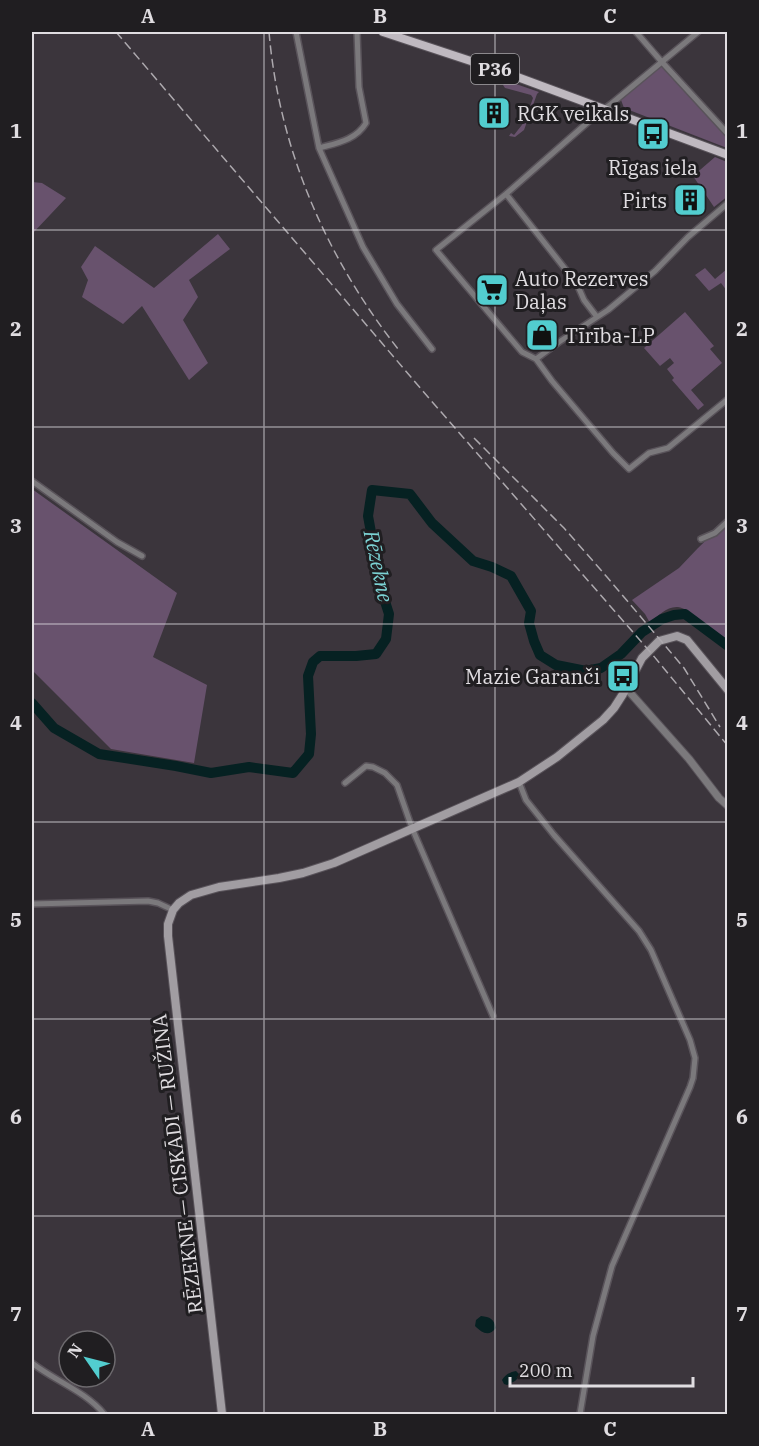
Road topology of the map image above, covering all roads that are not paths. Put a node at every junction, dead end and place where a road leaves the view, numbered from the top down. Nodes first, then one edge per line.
1 (296, 32) edge
2 (357, 32) edge
3 (383, 32) edge
4 (636, 32) edge
5 (698, 32) edge
6 (661, 62) junction
7 (605, 109) junction
8 (728, 134) edge
9 (319, 148) junction
10 (728, 155) edge
11 (506, 194) junction
12 (728, 203) edge
13 (597, 317) junction
14 (432, 349) dead end
15 (536, 359) junction
16 (728, 399) edge
17 (32, 480) edge
18 (728, 521) edge
19 (701, 540) dead end
20 (142, 556) dead end
21 (628, 684) junction
22 (728, 690) edge
23 (519, 782) junction
24 (345, 783) dead end
25 (728, 806) edge
26 (412, 828) junction
27 (32, 904) edge
28 (173, 910) junction
29 (493, 1016) dead end
30 (32, 1363) edge
31 (104, 1414) edge
32 (222, 1414) edge
33 (580, 1414) edge

1 - 9 street
2 - 9 street
3 - 7 main road, P36
4 - 6 street
5 - 6 street
6 - 7 street
6 - 8 street
7 - 10 main road, P36
7 - 11 street
9 - 14 street
11 - 13 street
11 - 15 street
12 - 13 street
13 - 15 street
15 - 16 street
17 - 20 street
18 - 19 street
21 - 22 main road
21 - 23 main road
21 - 25 street
23 - 26 main road
23 - 33 street
24 - 26 street
26 - 28 main road
26 - 29 street
27 - 28 street
28 - 32 main road, RĒZEKNE — CISKĀDI — RUŽINA
30 - 31 street

